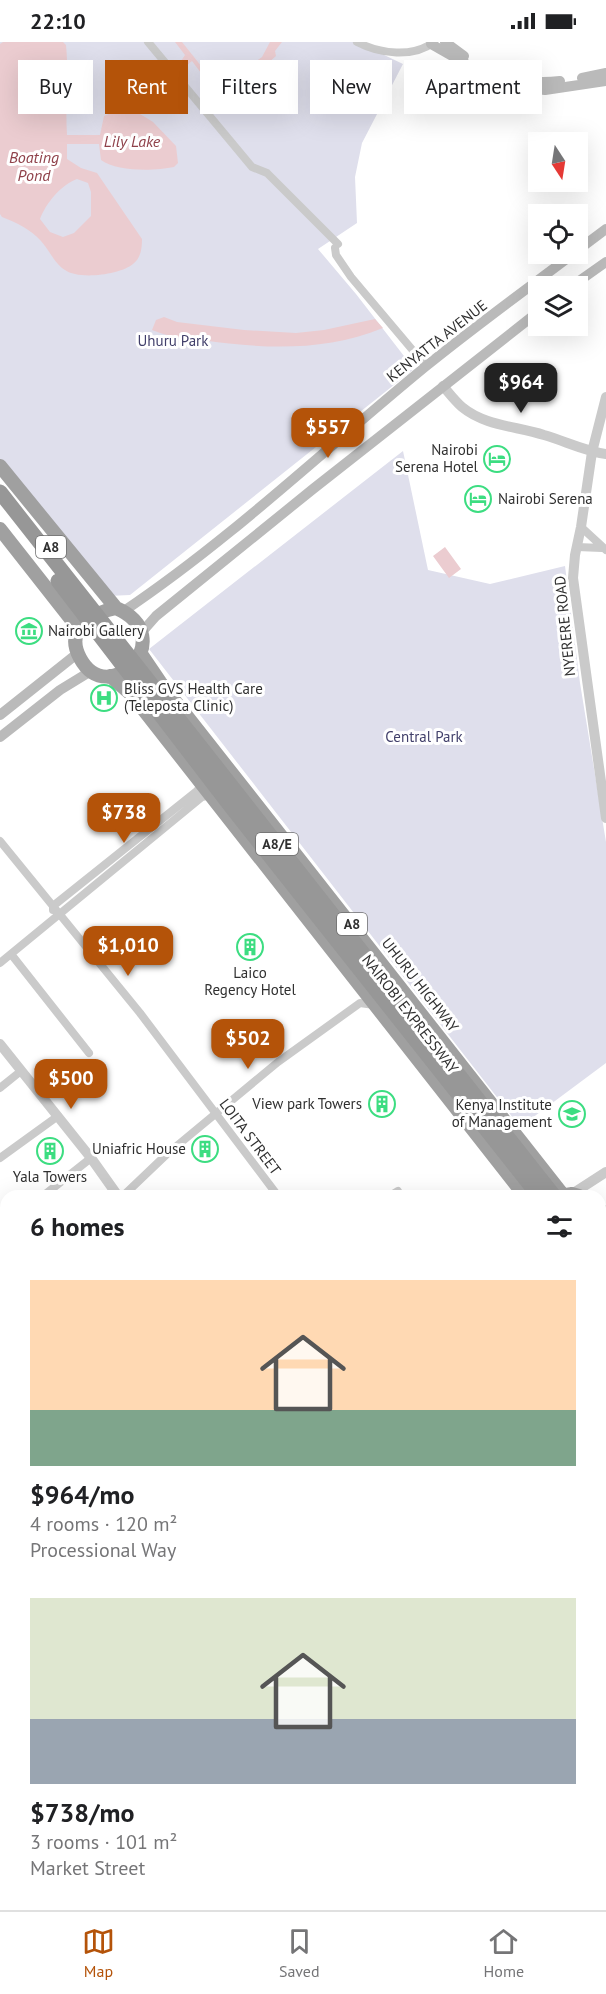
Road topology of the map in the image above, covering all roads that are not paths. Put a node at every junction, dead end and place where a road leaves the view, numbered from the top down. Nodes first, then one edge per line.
1 (148, 42) edge
2 (357, 42) edge
3 (409, 42) edge
4 (445, 42) edge
5 (433, 43) edge
6 (403, 52) junction
7 (606, 73) edge
8 (606, 81) edge
9 (606, 229) edge
10 (588, 242) edge
11 (606, 262) edge
12 (560, 264) edge
13 (586, 276) edge
14 (528, 320) edge
15 (426, 366) junction
16 (443, 386) junction
17 (606, 397) edge
18 (327, 450) junction
19 (592, 452) junction
20 (606, 454) edge
21 (0, 466) edge
22 (341, 467) junction
23 (0, 480) edge
24 (0, 492) edge
25 (0, 508) edge
26 (581, 527) junction
27 (0, 529) edge
28 (577, 547) junction
29 (604, 549) edge
30 (116, 610) junction
31 (81, 626) junction
32 (141, 633) junction
33 (78, 653) junction
34 (141, 654) junction
35 (91, 671) junction
36 (110, 676) junction
37 (0, 715) edge
38 (3, 736) edge
39 (205, 790) junction
40 (606, 818) edge
41 (1, 845) edge
42 (53, 906) junction
43 (57, 916) junction
44 (11, 954) junction
45 (0, 963) edge
46 (374, 1005) junction
47 (0, 1044) edge
48 (89, 1053) dead end
49 (21, 1071) junction
50 (0, 1088) edge
51 (216, 1115) junction
52 (58, 1116) junction
53 (0, 1158) edge
54 (91, 1158) junction
55 (606, 1172) edge
56 (51, 1190) edge
57 (114, 1190) edge
58 (129, 1190) edge
59 (273, 1190) edge
60 (520, 1190) edge
61 (534, 1190) edge
62 (559, 1190) edge
63 (561, 1190) edge
64 (574, 1190) edge

1 - 15 street
2 - 6 street
3 - 6 street
4 - 7 main road
5 - 6 street
5 - 8 main road
9 - 10 main road
11 - 13 main road
12 - 15 main road, KENYATTA AVENUE
14 - 16 main road
15 - 18 main road, KENYATTA AVENUE
16 - 19 street
16 - 22 main road
17 - 19 street, NYERERE ROAD
18 - 22 main road
18 - 30 main road, KENYATTA AVENUE
19 - 20 street
19 - 26 street, NYERERE ROAD
21 - 30 highway
22 - 32 main road
23 - 30 highway, A8
24 - 62 highway, NAIROBI EXPRESSWAY / A8/E
25 - 61 highway, NAIROBI EXPRESSWAY / A8/E
26 - 28 street, NYERERE ROAD
26 - 29 street
27 - 31 highway, A8
28 - 29 street
28 - 40 street, NYERERE ROAD
30 - 31 highway
30 - 32 highway, A8
31 - 33 highway
32 - 34 highway
33 - 35 highway
33 - 37 main road
34 - 36 highway
34 - 63 highway, UHURU HIGHWAY / A8
35 - 36 highway, A8
35 - 38 main road
36 - 39 highway, A8
39 - 42 street
39 - 43 street
39 - 46 highway, A8
41 - 42 street
42 - 43 street
43 - 44 street
43 - 51 street, LOITA STREET
44 - 45 street
44 - 48 street
46 - 51 street
46 - 60 highway, A8
47 - 49 street
49 - 50 street
49 - 52 street
51 - 58 street
51 - 59 street, LOITA STREET
52 - 53 street
52 - 54 street
54 - 56 street
54 - 57 street
55 - 64 street

